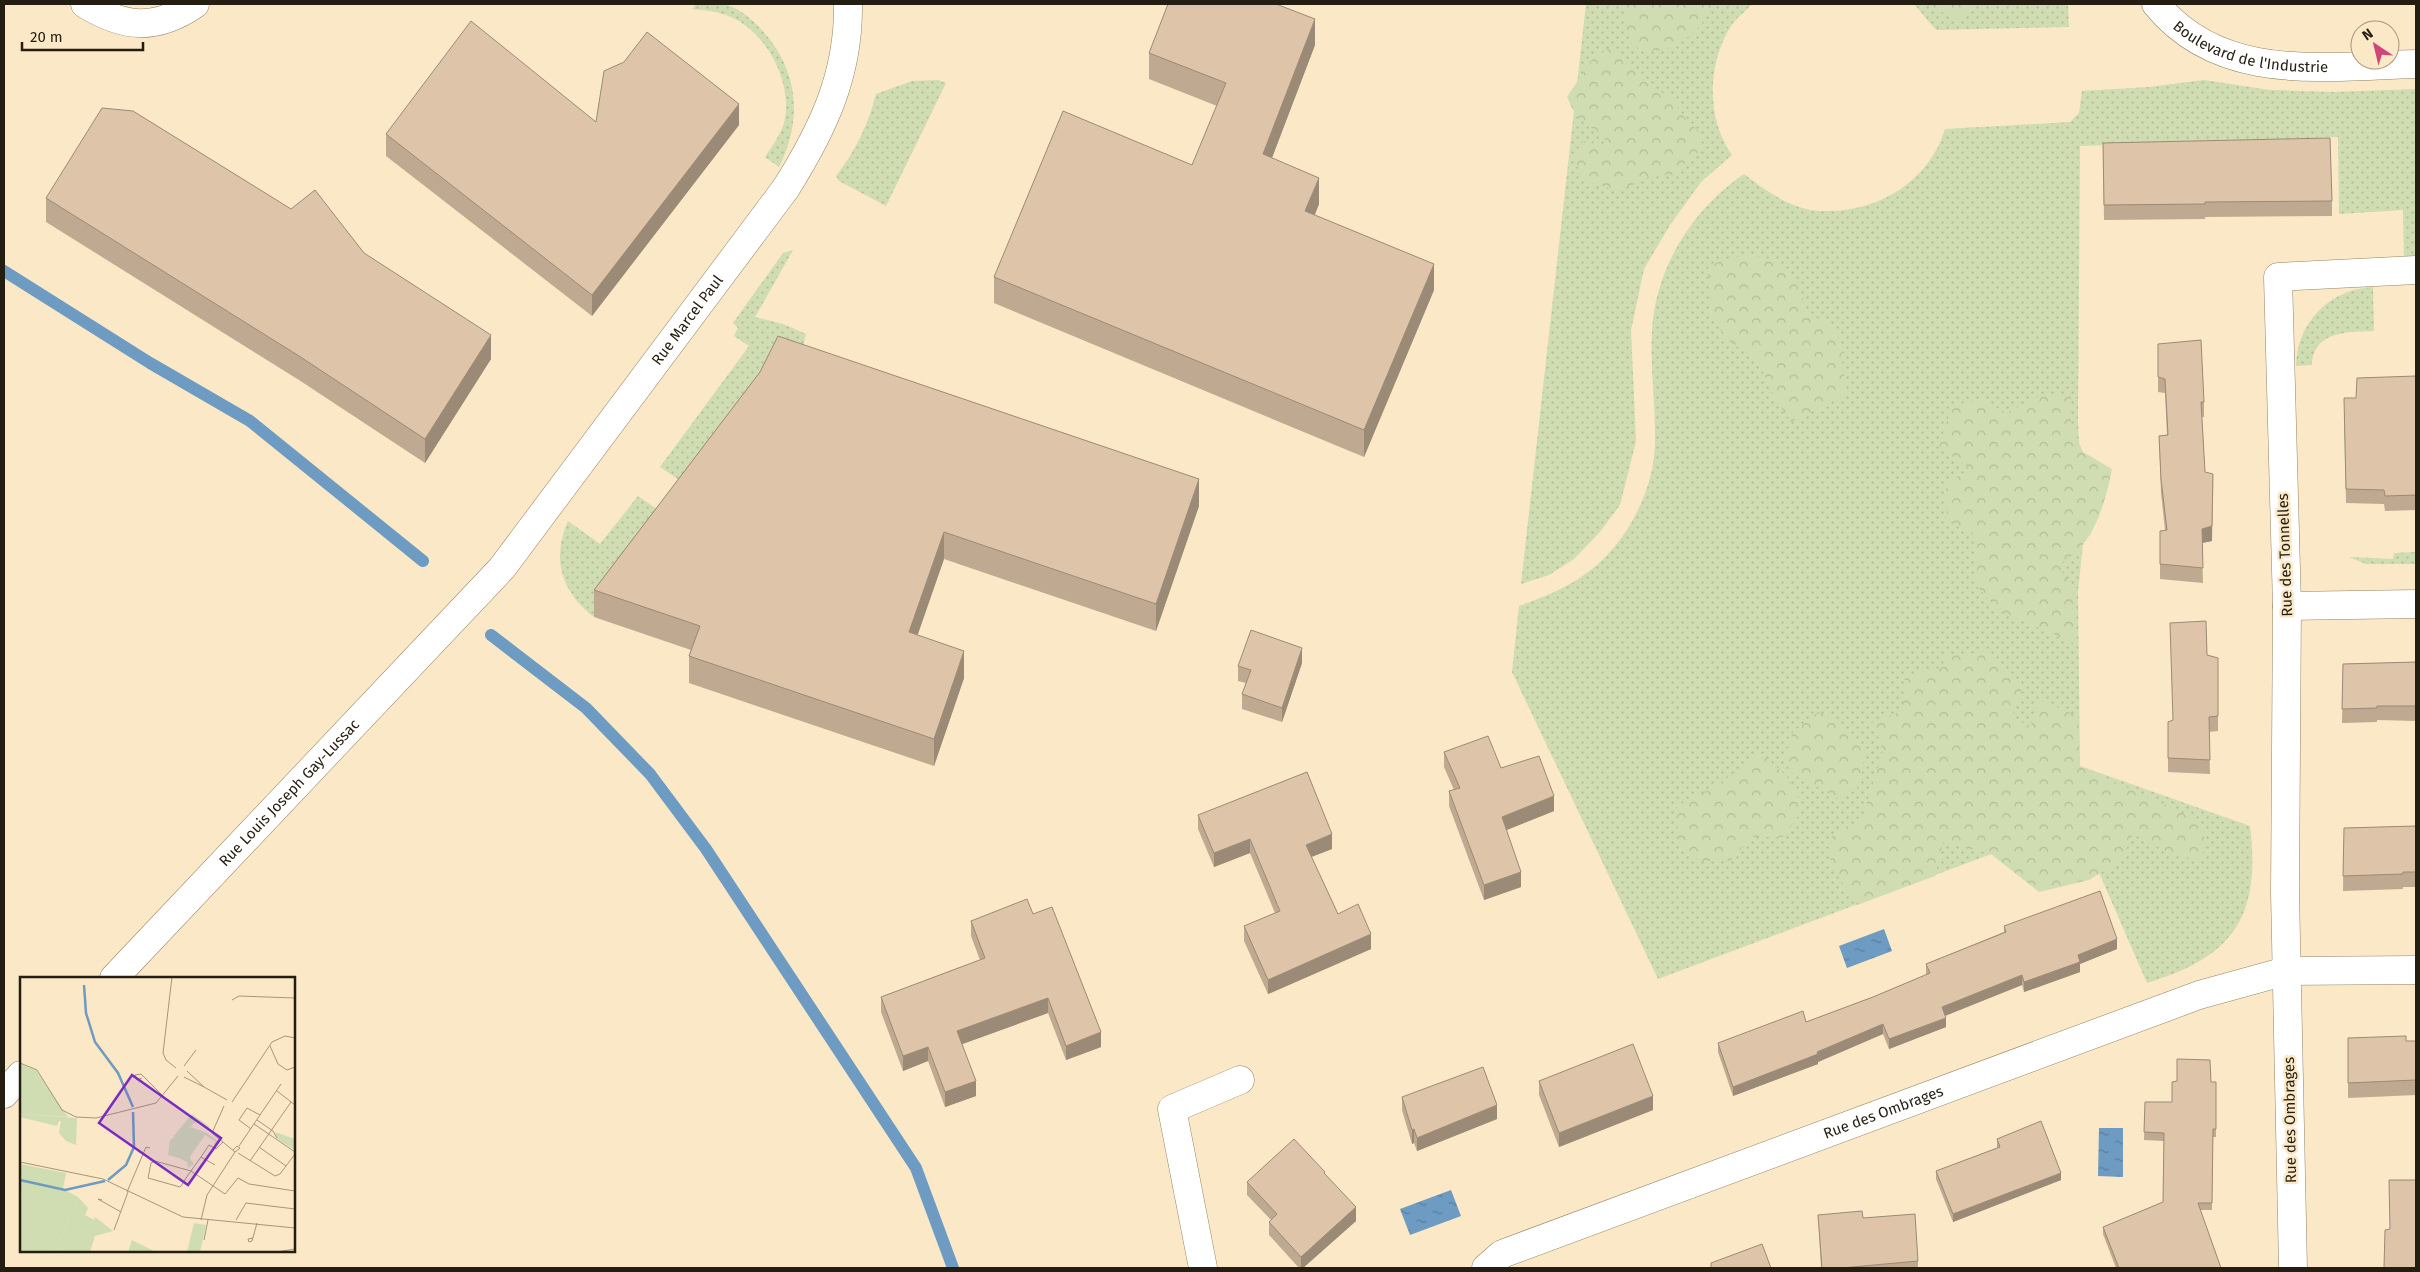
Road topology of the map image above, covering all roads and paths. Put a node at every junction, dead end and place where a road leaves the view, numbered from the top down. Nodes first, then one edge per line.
1 (86, 4) edge
2 (195, 4) edge
3 (848, 4) edge
4 (2156, 4) edge
5 (2416, 64) edge
6 (2416, 270) edge
7 (2416, 604) edge
8 (2287, 606) junction
9 (466, 607) joint
10 (2416, 970) edge
11 (2286, 971) junction
12 (115, 977) edge
13 (20, 1077) edge
14 (1240, 1080) dead end
15 (4, 1094) edge
16 (1203, 1268) edge
17 (1486, 1268) edge
18 (2293, 1268) edge

1 - 2 street
3 - 9 street, Rue Marcel Paul
4 - 5 street, Boulevard de l'Industrie
6 - 8 street, Rue des Tonnelles
7 - 8 street
8 - 11 street, Rue des Tonnelles
9 - 12 street, Rue Louis Joseph Gay-Lussac
10 - 11 street, Rue des Ombrages
11 - 17 street, Rue des Ombrages
11 - 18 street, Rue des Ombrages
13 - 15 street
14 - 16 street

